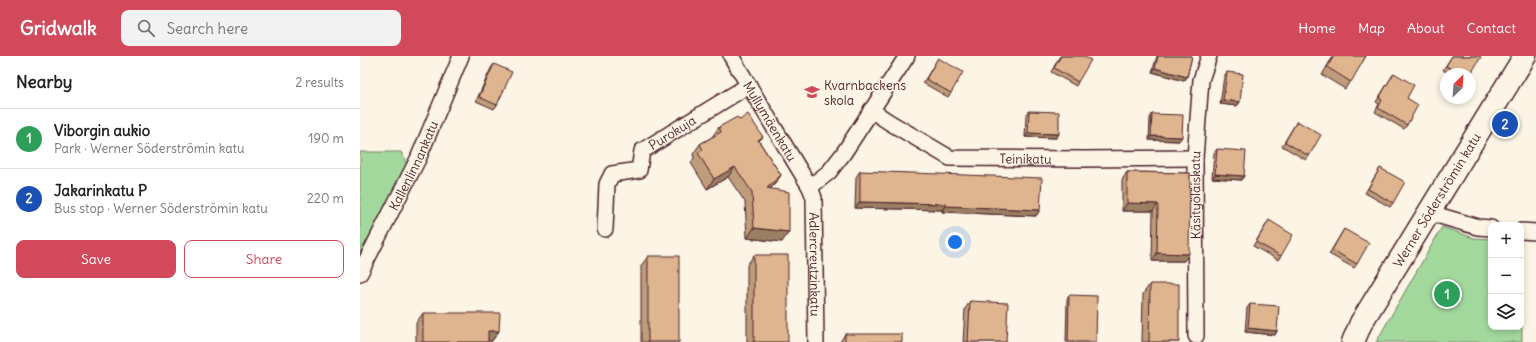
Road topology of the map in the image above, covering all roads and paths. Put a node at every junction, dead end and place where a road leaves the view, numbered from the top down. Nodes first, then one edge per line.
1 (461, 56) edge
2 (731, 56) edge
3 (907, 56) edge
4 (1209, 56) edge
5 (1525, 56) edge
6 (749, 85) junction
7 (871, 110) junction
8 (1194, 158) junction
9 (810, 187) junction
10 (1430, 213) junction
11 (1488, 228) edge
12 (605, 229) dead end
13 (1524, 231) edge
14 (1536, 232) edge
15 (360, 273) edge
16 (1357, 333) edge
17 (1196, 336) dead end
18 (816, 342) edge
19 (1344, 342) edge

1 - 15 street, Kallenlinnankatu
2 - 6 street, Myllymäenkatu
3 - 7 street
4 - 8 street, Käsityöläiskatu
5 - 10 street, Werner Söderströmin katu
6 - 9 street, Myllymäenkatu
6 - 12 street, Purokuja
7 - 8 street, Teinikatu
7 - 9 street
8 - 17 street, Käsityöläiskatu
9 - 18 street, Adlercreutzinkatu
10 - 11 street
10 - 16 street, Werner Söderströmin katu
13 - 14 street
16 - 19 street, Werner Söderströmin katu

